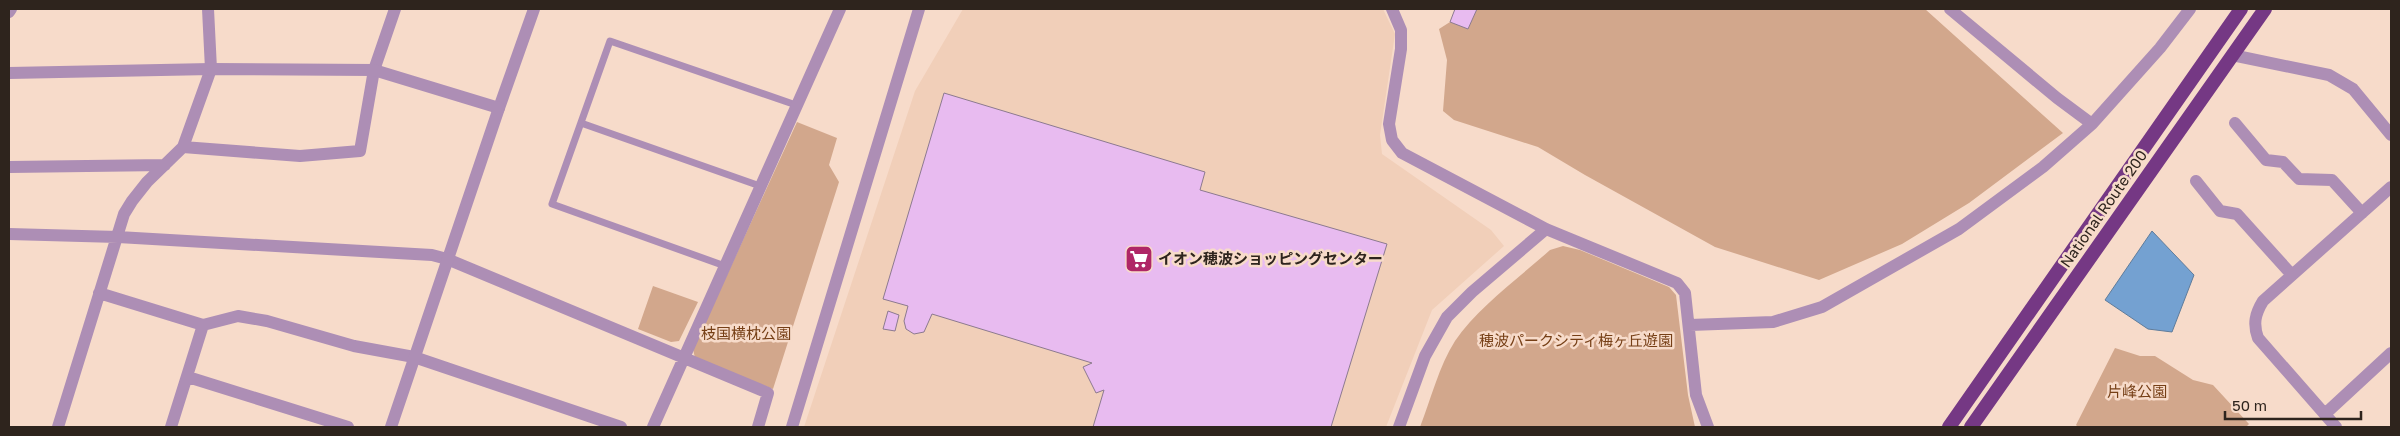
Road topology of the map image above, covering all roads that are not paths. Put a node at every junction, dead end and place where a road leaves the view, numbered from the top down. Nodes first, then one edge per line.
1 (11, 9) edge
2 (208, 9) edge
3 (396, 9) edge
4 (534, 9) edge
5 (840, 9) edge
6 (919, 9) edge
7 (1392, 9) edge
8 (1950, 9) edge
9 (2190, 9) edge
10 (2241, 9) edge
11 (2265, 9) edge
12 (9, 12) edge
13 (2232, 55) junction
14 (211, 69) junction
15 (374, 70) junction
16 (9, 73) edge
17 (796, 105) junction
18 (499, 108) junction
19 (581, 123) junction
20 (2235, 123) dead end
21 (2092, 124) junction
22 (2391, 135) edge
23 (184, 147) junction
24 (165, 165) junction
25 (9, 166) edge
26 (2196, 182) dead end
27 (760, 186) junction
28 (2391, 188) edge
29 (2362, 213) junction
30 (1546, 229) junction
31 (9, 234) edge
32 (118, 237) junction
33 (447, 259) junction
34 (725, 266) junction
35 (2292, 275) junction
36 (99, 293) junction
37 (203, 324) junction
38 (1690, 325) junction
39 (2391, 353) edge
40 (414, 357) junction
41 (684, 358) junction
42 (188, 377) junction
43 (2325, 414) junction
44 (58, 427) edge
45 (172, 427) edge
46 (348, 427) edge
47 (391, 427) edge
48 (621, 427) edge
49 (653, 427) edge
50 (758, 427) edge
51 (792, 427) edge
52 (1399, 427) edge
53 (1708, 427) edge
54 (1949, 427) edge
55 (1971, 427) edge
56 (2336, 427) edge

1 - 12 street
2 - 14 street
3 - 15 street
4 - 18 street
5 - 17 street
6 - 51 street
7 - 30 street
8 - 21 street
9 - 21 street
10 - 54 highway, National Route 200
11 - 13 highway, National Route 200
13 - 22 street
13 - 55 highway, National Route 200
14 - 15 street
14 - 16 street
14 - 23 street
15 - 18 street
15 - 23 street
17 - 19 lane
17 - 27 street
18 - 33 street
19 - 27 lane
19 - 34 lane
20 - 29 street
21 - 38 street
23 - 24 street
24 - 25 street
24 - 32 street
26 - 35 street
27 - 34 street
28 - 29 street
29 - 35 street
30 - 38 street
30 - 52 street
31 - 32 street
32 - 33 street
32 - 36 street
33 - 40 street
33 - 41 street
34 - 41 street
35 - 43 street
36 - 37 street
36 - 44 street
37 - 40 street
37 - 42 street
38 - 53 street
39 - 43 street
40 - 47 street
40 - 48 street
41 - 49 street
41 - 50 street
42 - 45 street
42 - 46 street
43 - 56 street

